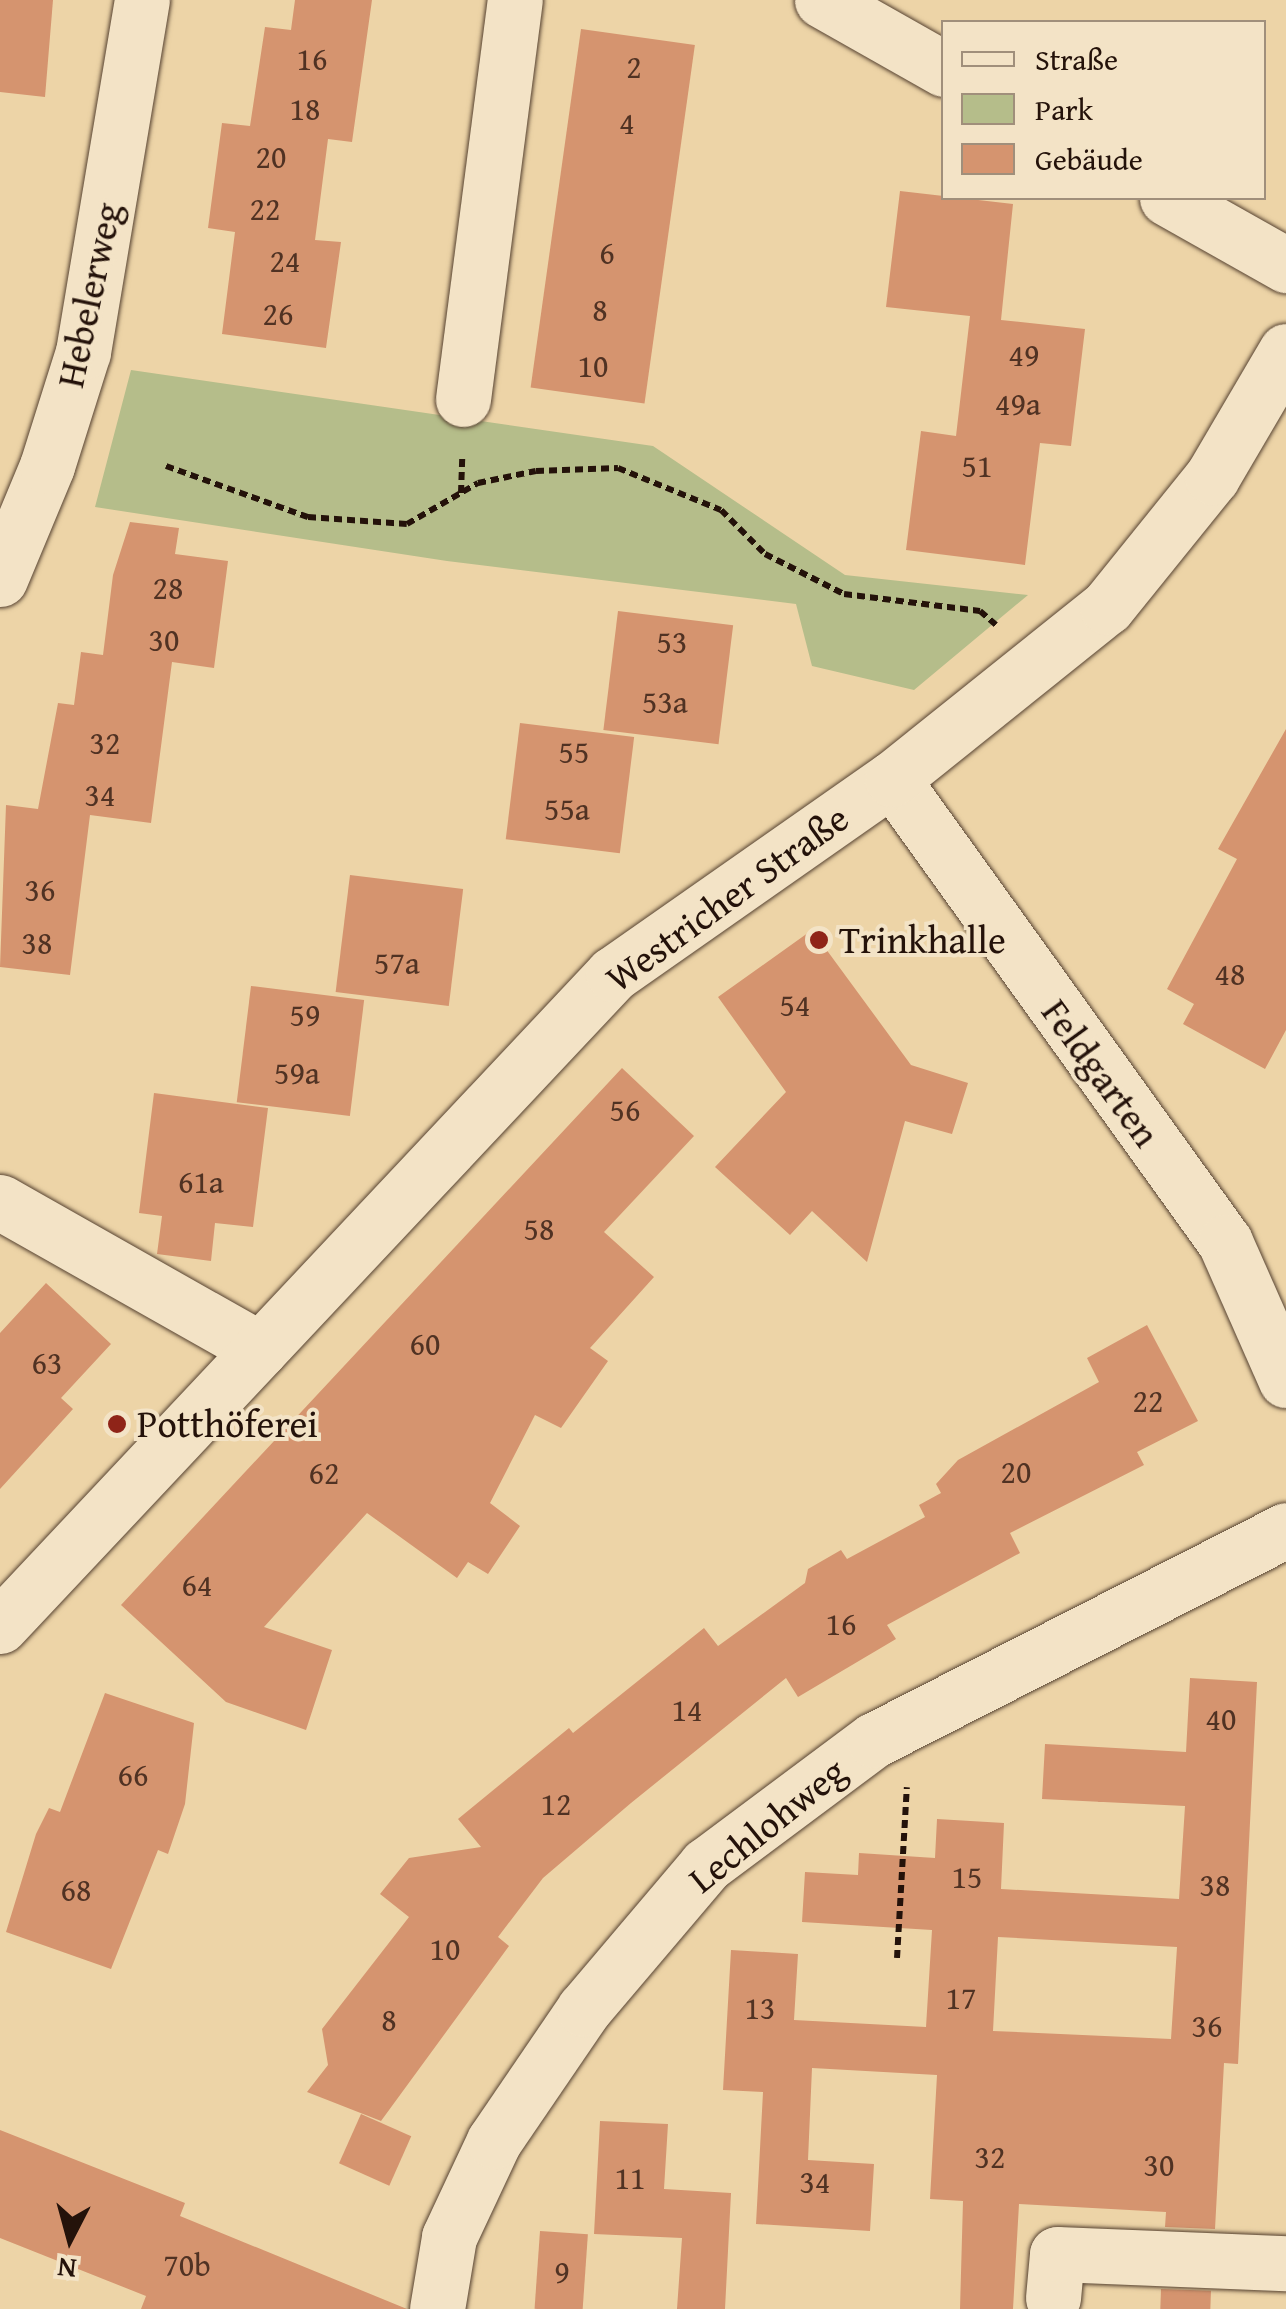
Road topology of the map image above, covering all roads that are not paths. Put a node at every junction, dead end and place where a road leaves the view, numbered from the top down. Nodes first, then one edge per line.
1 (142, 0) edge
2 (515, 0) edge
3 (822, 0) edge
4 (941, 67) edge
5 (1170, 200) edge
6 (1286, 266) edge
7 (1286, 351) edge
8 (463, 400) dead end
9 (0, 580) edge
10 (892, 779) junction
11 (0, 1202) edge
12 (260, 1349) junction
13 (1286, 1380) edge
14 (1286, 1530) edge
15 (0, 1626) edge
16 (1286, 2263) edge
17 (1053, 2298) dead end
18 (437, 2309) edge

1 - 9 street, Hebelerweg
2 - 8 street
3 - 4 street
5 - 6 street
7 - 10 street, Westricher Straße
10 - 12 street, Westricher Straße
10 - 13 street, Feldgarten
11 - 12 street
12 - 15 street, Westricher Straße
14 - 18 street, Lechlohweg
16 - 17 street

